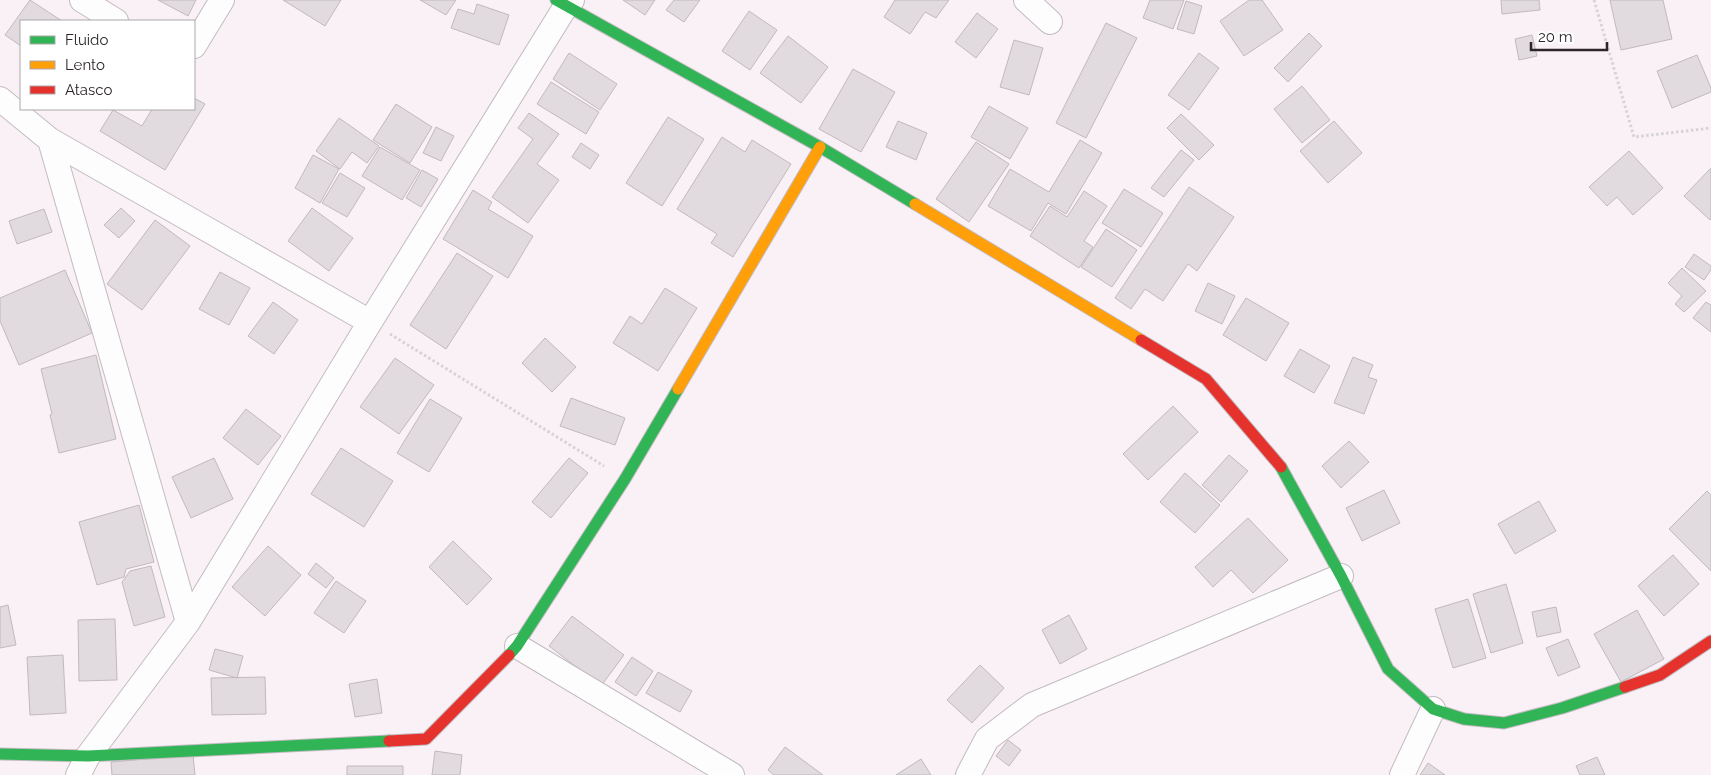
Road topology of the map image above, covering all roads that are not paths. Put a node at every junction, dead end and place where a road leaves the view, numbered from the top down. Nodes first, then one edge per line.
1 (82, 0) edge
2 (222, 0) edge
3 (1026, 0) edge
4 (565, 2) edge
5 (114, 20) edge
6 (1050, 22) dead end
7 (195, 44) edge
8 (0, 99) edge
9 (50, 140) junction
10 (820, 146) junction
11 (370, 322) junction
12 (1341, 576) junction
13 (188, 622) junction
14 (1711, 641) edge
15 (516, 646) junction
16 (1433, 709) junction
17 (0, 754) edge
18 (83, 765) edge
19 (732, 775) edge
20 (968, 775) edge
21 (1402, 775) edge

1 - 5 street
2 - 7 street
3 - 6 street
4 - 10 street
4 - 11 street
8 - 9 street
9 - 11 street
9 - 13 street
10 - 12 street
10 - 15 street
11 - 13 street
12 - 16 street
12 - 20 street
13 - 18 street
14 - 16 street
15 - 18 street
15 - 19 street
16 - 21 street
17 - 18 street

